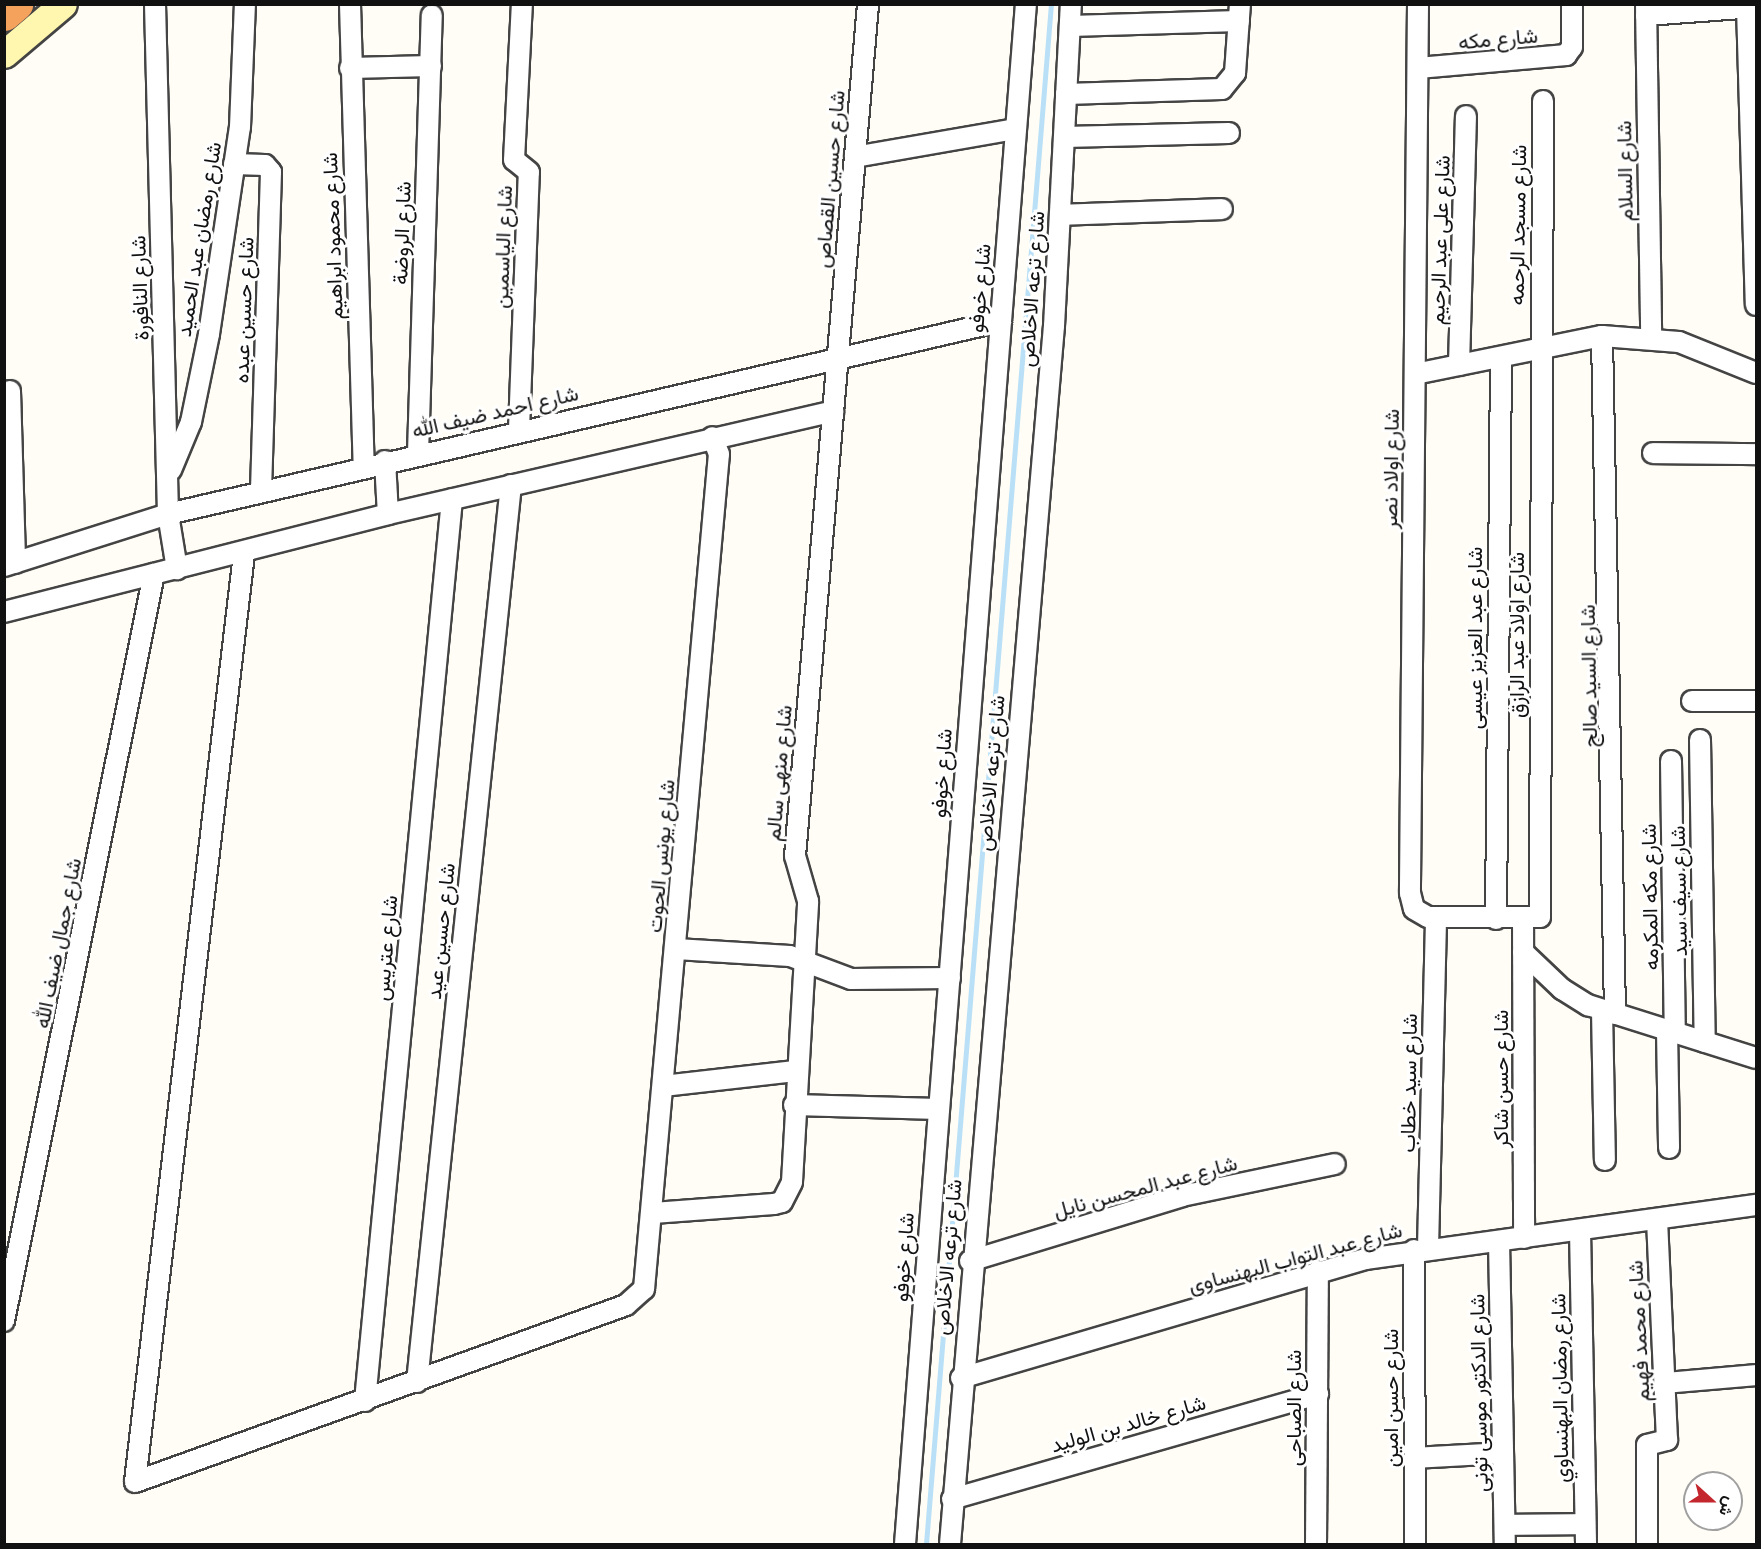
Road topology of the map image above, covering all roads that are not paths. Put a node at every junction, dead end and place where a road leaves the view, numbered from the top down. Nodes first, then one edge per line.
1 (16, 4) edge
2 (63, 4) edge
3 (155, 4) edge
4 (245, 4) edge
5 (350, 4) edge
6 (522, 4) edge
7 (868, 4) edge
8 (1026, 4) edge
9 (1071, 4) edge
10 (1418, 4) edge
11 (1572, 4) edge
12 (1752, 7) edge
13 (1646, 10) edge
14 (1240, 13) edge
15 (4, 14) edge
16 (432, 15) dead end
17 (1070, 26) junction
18 (4, 54) edge
19 (431, 66) junction
20 (350, 68) junction
21 (1418, 68) junction
22 (1066, 94) junction
23 (1543, 101) dead end
24 (1466, 116) dead end
25 (1016, 129) junction
26 (1229, 133) dead end
27 (1064, 137) junction
28 (855, 157) junction
29 (234, 164) junction
30 (1222, 209) dead end
31 (1060, 215) junction
32 (1756, 304) edge
33 (1001, 321) junction
34 (1602, 336) junction
35 (1651, 337) junction
36 (1540, 349) junction
37 (1501, 357) junction
38 (838, 358) junction
39 (1459, 365) junction
40 (1756, 373) edge
41 (1415, 374) junction
42 (10, 391) dead end
43 (833, 411) junction
44 (519, 429) junction
45 (712, 437) junction
46 (418, 453) junction
47 (1653, 453) dead end
48 (1756, 454) edge
49 (385, 461) junction
50 (363, 467) junction
51 (169, 474) junction
52 (512, 485) junction
53 (261, 491) junction
54 (452, 499) junction
55 (168, 514) junction
56 (388, 514) junction
57 (244, 554) junction
58 (10, 564) edge
59 (177, 569) junction
60 (154, 574) junction
61 (4, 612) edge
62 (1692, 701) dead end
63 (1756, 701) edge
64 (1700, 740) dead end
65 (1671, 761) dead end
66 (1436, 918) junction
67 (1496, 919) junction
68 (1530, 919) junction
69 (676, 949) junction
70 (1523, 952) junction
71 (804, 960) junction
72 (950, 978) junction
73 (1609, 1012) junction
74 (1671, 1032) junction
75 (1705, 1042) junction
76 (1756, 1058) edge
77 (795, 1071) junction
78 (663, 1086) junction
79 (794, 1105) junction
80 (939, 1108) junction
81 (1669, 1148) dead end
82 (1605, 1160) dead end
83 (1335, 1164) dead end
84 (1756, 1205) edge
85 (653, 1213) junction
86 (1657, 1219) junction
87 (1580, 1230) junction
88 (1524, 1238) junction
89 (1499, 1241) junction
90 (1421, 1249) junction
91 (970, 1261) junction
92 (1318, 1271) junction
93 (4, 1321) edge
94 (1756, 1375) edge
95 (961, 1378) junction
96 (417, 1382) junction
97 (1665, 1383) junction
98 (1317, 1394) junction
99 (365, 1401) junction
100 (1503, 1453) junction
101 (1414, 1458) junction
102 (951, 1499) junction
103 (1585, 1524) junction
104 (1505, 1535) edge
105 (905, 1545) edge
106 (950, 1545) edge
107 (1316, 1545) edge
108 (1415, 1545) edge
109 (1586, 1545) edge
110 (1647, 1545) edge

1 - 15 highway
2 - 18 main road
3 - 51 street, شارع النافورة
4 - 29 street, شارع رمضان عبد الحميد
5 - 20 street, شارع محمود ابراهيم
6 - 44 street, شارع الياسمين
7 - 28 street, شارع حسين القصاص
8 - 25 street, شارع خوفو
9 - 17 street, شارع ترعه الاخلاص
10 - 21 street, شارع اولاد نصر
11 - 21 street, شارع مكه
12 - 13 street
12 - 32 street
13 - 35 street, شارع السلام
14 - 17 street
14 - 22 street
16 - 19 street, شارع الروضة
17 - 22 street, شارع ترعه الاخلاص
19 - 20 street
19 - 46 street, شارع الروضة
20 - 50 street, شارع محمود ابراهيم
21 - 41 street, شارع اولاد نصر
22 - 27 street, شارع ترعه الاخلاص
23 - 36 street, شارع مسجد الرحمه
24 - 39 street, شارع على عبد الرحيم
25 - 28 street
25 - 33 street, شارع خوفو
26 - 27 street
27 - 31 street, شارع ترعه الاخلاص
28 - 38 street, شارع حسين القصاص
29 - 51 street, شارع رمضان عبد الحميد
29 - 53 street, شارع حسين عبده
30 - 31 street
31 - 91 street, شارع ترعه الاخلاص
33 - 38 street, شارع احمد ضيف الله
33 - 72 street, شارع خوفو
34 - 35 street
34 - 36 street
34 - 73 street, شارع السيد صالح
35 - 40 street
36 - 37 street
36 - 68 street, شارع اولاد عبد الرازق
37 - 39 street
37 - 67 street, شارع عبد العزيز عيسى
38 - 43 street, شارع منهى سالم
38 - 44 street, شارع احمد ضيف الله
39 - 41 street
41 - 66 street, شارع اولاد نصر
42 - 58 street
43 - 45 street
43 - 71 street, شارع منهى سالم
44 - 46 street, شارع احمد ضيف الله
45 - 52 street
45 - 69 street, شارع يونس الحوت
46 - 49 street, شارع احمد ضيف الله
47 - 48 street
49 - 50 street, شارع احمد ضيف الله
49 - 56 street
50 - 53 street, شارع احمد ضيف الله
51 - 55 street, شارع النافورة
52 - 54 street
52 - 96 street, شارع حسين عيد
53 - 55 street, شارع احمد ضيف الله
54 - 56 street
54 - 99 street, شارع عتريس
55 - 58 street, شارع احمد ضيف الله
55 - 59 street, شارع النافورة
56 - 57 street
57 - 59 street
57 - 99 street
59 - 60 street
60 - 61 street
60 - 93 street, شارع جمال ضيف الله
62 - 63 street
64 - 75 street, شارع سيف سيد
65 - 74 street, شارع مكه المكرمه
66 - 67 street
66 - 90 street, شارع سيد خطاب
67 - 68 street
68 - 70 street, شارع حسن شاكر
69 - 71 street
69 - 78 street, شارع يونس الحوت
70 - 73 street
70 - 88 street, شارع حسن شاكر
71 - 72 street
71 - 77 street, شارع منهى سالم
72 - 80 street, شارع خوفو
73 - 74 street
73 - 82 street, شارع السيد صالح
74 - 75 street
74 - 81 street, شارع مكه المكرمه
75 - 76 street
77 - 78 street
77 - 79 street, شارع منهى سالم
78 - 85 street, شارع يونس الحوت
79 - 80 street
79 - 85 street, شارع منهى سالم
80 - 105 street, شارع خوفو
83 - 91 street, شارع عبد المحسن نايل
84 - 86 street, شارع عبد التواب البهنساوى
85 - 96 street, شارع يونس الحوت
86 - 87 street, شارع عبد التواب البهنساوى
86 - 97 street, شارع محمد فهيم
87 - 88 street, شارع عبد التواب البهنساوى
87 - 103 street, شارع رمضان البهنساوي
88 - 89 street, شارع عبد التواب البهنساوى
89 - 90 street, شارع عبد التواب البهنساوى
89 - 100 street, شارع الدكتور موسى تونى
90 - 92 street, شارع عبد التواب البهنساوى
90 - 101 street, شارع حسن امين
91 - 95 street, شارع ترعه الاخلاص
92 - 95 street, شارع عبد التواب البهنساوى
92 - 98 street, شارع الصباحى
94 - 97 street
95 - 102 street, شارع ترعه الاخلاص
96 - 99 street
97 - 110 street, شارع محمد فهيم
98 - 102 street, شارع خالد بن الوليد
98 - 107 street, شارع الصباحى
100 - 101 street
100 - 104 street, شارع الدكتور موسى تونى
101 - 108 street, شارع حسن امين
102 - 106 street, شارع ترعه الاخلاص
103 - 104 street
103 - 109 street, شارع رمضان البهنساوي

